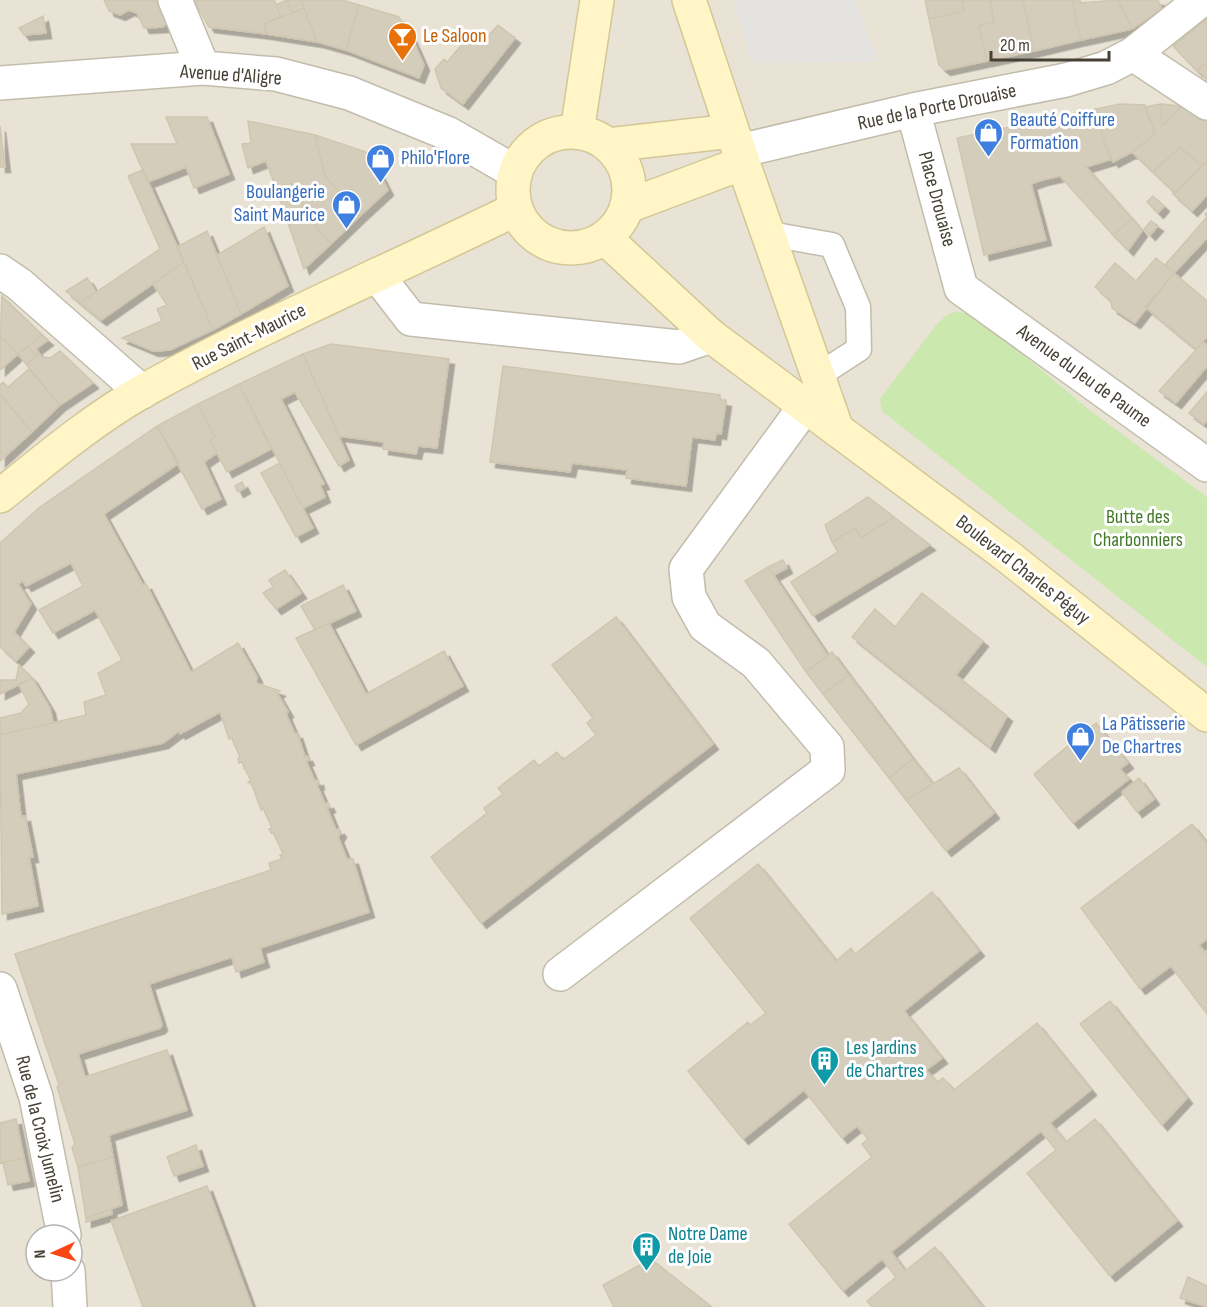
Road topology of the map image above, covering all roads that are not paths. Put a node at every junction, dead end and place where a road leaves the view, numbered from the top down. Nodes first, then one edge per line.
1 (175, 0) edge
2 (597, 0) edge
3 (1201, 0) edge
4 (686, 1) edge
5 (1133, 54) junction
6 (204, 68) junction
7 (0, 83) edge
8 (1207, 103) edge
9 (913, 110) junction
10 (577, 132) junction
11 (608, 145) junction
12 (738, 148) junction
13 (515, 172) junction
14 (628, 206) junction
15 (516, 209) junction
16 (770, 234) junction
17 (605, 238) junction
18 (0, 271) edge
19 (377, 275) junction
20 (962, 288) joint
21 (711, 336) junction
22 (819, 375) junction
23 (142, 392) junction
24 (806, 405) junction
25 (837, 430) junction
26 (1207, 465) edge
27 (0, 496) edge
28 (1207, 715) edge
29 (560, 974) dead end
30 (0, 989) edge
31 (62, 1223) edge
32 (69, 1283) edge
33 (70, 1307) edge

1 - 6 street
2 - 10 main road
3 - 5 street, Rue de la Porte Drouaise
4 - 12 main road
5 - 8 street
5 - 9 street, Rue de la Porte Drouaise
6 - 7 street, Avenue d'Aligre
6 - 13 street, Avenue d'Aligre
9 - 12 street, Rue de la Porte Drouaise
9 - 20 street, Place Drouaise
10 - 11 main road
10 - 13 main road
11 - 12 main road
11 - 14 main road
12 - 14 main road
12 - 16 main road
13 - 15 main road
14 - 17 main road
15 - 17 main road
15 - 19 main road, Rue Saint-Maurice
16 - 22 main road
16 - 22 lane
17 - 21 main road, Boulevard Charles Péguy
18 - 23 street
19 - 21 street
19 - 23 main road, Rue Saint-Maurice
20 - 26 street, Avenue du Jeu de Paume
21 - 24 main road, Boulevard Charles Péguy
22 - 25 main road
23 - 27 main road, Rue Saint-Maurice
24 - 25 main road, Boulevard Charles Péguy
24 - 29 street
25 - 28 main road, Boulevard Charles Péguy
30 - 31 street, Rue de la Croix Jumelin
32 - 33 street

